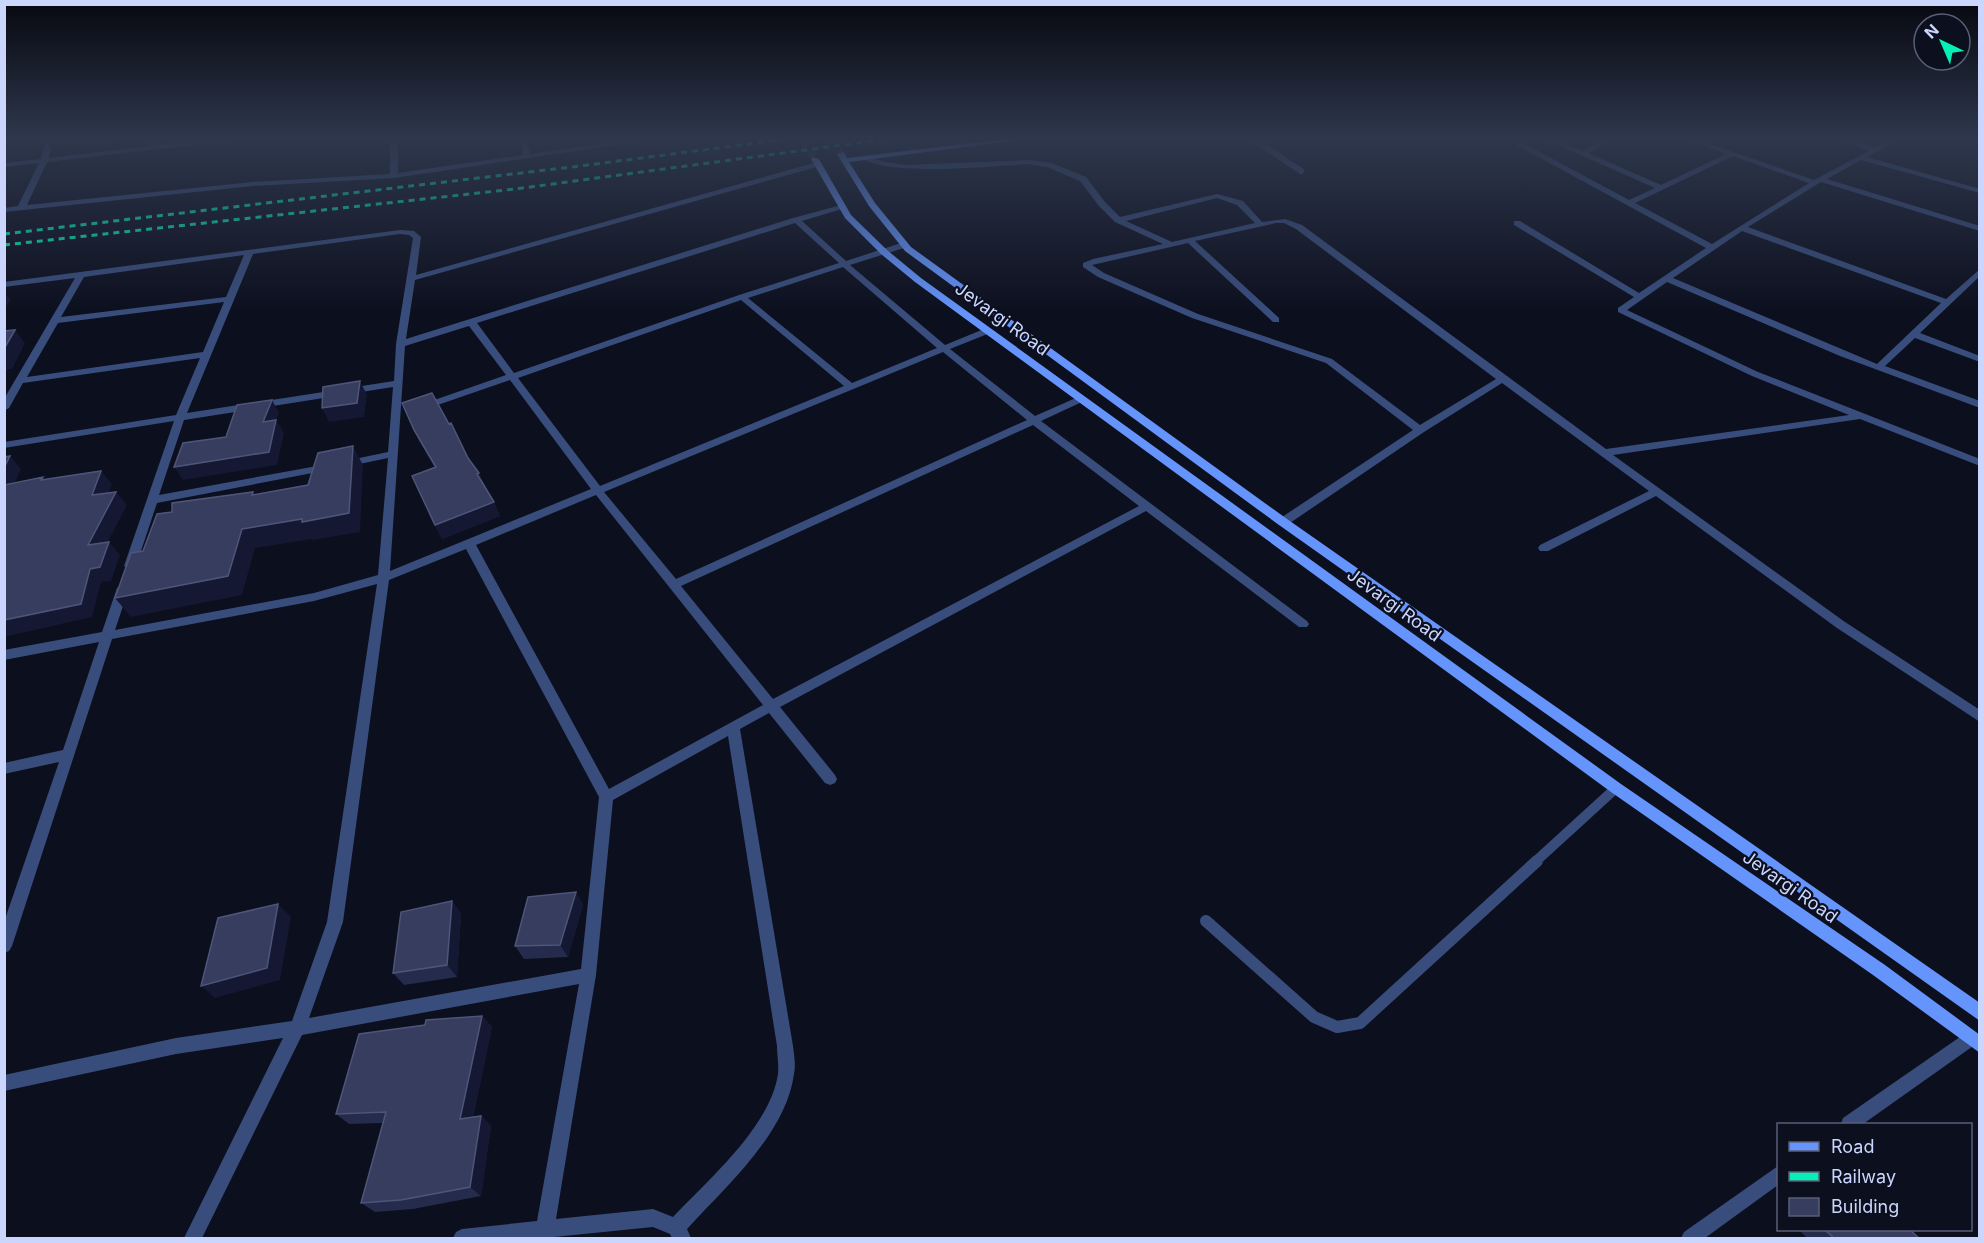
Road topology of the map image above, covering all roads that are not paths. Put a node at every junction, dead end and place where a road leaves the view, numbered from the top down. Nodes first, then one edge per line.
1 (26, 197) edge
2 (127, 197) edge
3 (695, 197) edge
4 (837, 197) edge
5 (868, 197) edge
6 (1097, 197) edge
7 (1213, 197) edge
8 (1220, 197) edge
9 (1619, 197) edge
10 (1642, 197) edge
11 (1791, 197) edge
12 (1871, 197) edge
13 (1630, 203) junction
14 (842, 206) junction
15 (21, 208) junction
16 (4, 210) edge
17 (796, 220) junction
18 (1119, 220) junction
19 (1517, 223) dead end
20 (1260, 224) junction
21 (1742, 228) junction
22 (1980, 229) edge
23 (1189, 240) junction
24 (1170, 244) junction
25 (904, 245) junction
26 (1713, 248) junction
27 (249, 252) junction
28 (884, 252) junction
29 (844, 265) junction
30 (1980, 271) edge
31 (81, 275) junction
32 (410, 279) junction
33 (1667, 279) junction
34 (4, 285) edge
35 (742, 297) junction
36 (1640, 297) junction
37 (230, 299) junction
38 (1947, 302) junction
39 (1276, 320) dead end
40 (54, 321) junction
41 (471, 322) junction
42 (987, 331) junction
43 (1913, 334) junction
44 (401, 344) junction
45 (944, 347) junction
46 (207, 354) junction
47 (1980, 359) edge
48 (1879, 367) junction
49 (512, 376) junction
50 (1502, 379) junction
51 (20, 381) junction
52 (398, 383) junction
53 (851, 387) junction
54 (1081, 399) junction
55 (1980, 405) edge
56 (4, 408) edge
57 (417, 409) edge
58 (406, 413) edge
59 (1861, 416) junction
60 (180, 417) junction
61 (396, 417) junction
62 (1034, 420) junction
63 (1420, 430) junction
64 (4, 445) edge
65 (1603, 453) junction
66 (393, 454) junction
67 (1980, 463) edge
68 (598, 491) junction
69 (1657, 491) junction
70 (152, 500) junction
71 (1147, 506) junction
72 (1283, 522) junction
73 (469, 543) junction
74 (1544, 548) dead end
75 (384, 578) junction
76 (674, 585) junction
77 (1303, 624) dead end
78 (106, 636) junction
79 (4, 655) edge
80 (771, 706) junction
81 (1980, 717) edge
82 (733, 727) junction
83 (68, 754) junction
84 (4, 769) edge
85 (830, 779) dead end
86 (1616, 788) junction
87 (606, 797) junction
88 (1206, 921) dead end
89 (6, 938) edge
90 (588, 975) junction
91 (1980, 1012) edge
92 (297, 1028) junction
93 (1975, 1041) edge
94 (4, 1083) edge
95 (1852, 1123) edge
96 (1777, 1176) edge
97 (545, 1229) junction
98 (679, 1233) edge
99 (193, 1239) edge
100 (462, 1239) edge
101 (1690, 1239) edge

1 - 15 street
2 - 15 street
3 - 32 street
4 - 14 main road, Jevargi Road
5 - 25 main road
6 - 18 street
7 - 18 street
8 - 20 street
9 - 13 street
10 - 13 street
11 - 21 street
12 - 22 street
13 - 26 street
14 - 17 street
14 - 28 main road, Jevargi Road
15 - 16 street
17 - 29 street
17 - 41 street
18 - 24 street
19 - 36 street
20 - 23 street
20 - 50 street
21 - 26 street
21 - 38 street
23 - 24 street
23 - 39 street
24 - 63 street
25 - 28 street
25 - 72 main road
26 - 33 street
27 - 31 street
27 - 32 street
27 - 37 street
28 - 29 street
28 - 42 main road, Jevargi Road
29 - 35 street
29 - 45 street
30 - 38 street
31 - 34 street
31 - 40 street
32 - 44 street
33 - 36 street
33 - 48 street
35 - 49 street
35 - 53 street
36 - 59 street
37 - 40 street
37 - 46 street
38 - 43 street
40 - 51 street
41 - 44 street
41 - 49 street
42 - 45 street
42 - 54 main road, Jevargi Road
43 - 47 street
43 - 48 street
44 - 52 street
45 - 53 street
45 - 62 street
46 - 51 street
46 - 60 street
48 - 55 street
49 - 57 street
49 - 68 street
50 - 63 street
50 - 65 street
51 - 56 street
52 - 60 street
52 - 61 street
53 - 68 street
54 - 62 street
54 - 86 main road, Jevargi Road
58 - 61 street
59 - 65 street
59 - 67 street
60 - 64 street
60 - 70 street
61 - 66 street
62 - 71 street
62 - 76 street
63 - 72 street
65 - 69 street
66 - 70 street
66 - 75 street
68 - 73 street
68 - 76 street
69 - 74 street
69 - 81 street
70 - 78 street
71 - 77 street
71 - 80 street
72 - 91 main road
73 - 75 street
73 - 87 street
75 - 78 street
75 - 92 street
76 - 80 street
78 - 79 street
78 - 83 street
80 - 82 street
80 - 85 street
82 - 87 street
82 - 98 street
83 - 84 street
83 - 89 street
86 - 88 lane
86 - 93 main road, Jevargi Road
87 - 90 street
90 - 92 street
90 - 97 street
92 - 94 street
92 - 99 street
93 - 95 street
96 - 101 street
97 - 98 street
97 - 100 street

